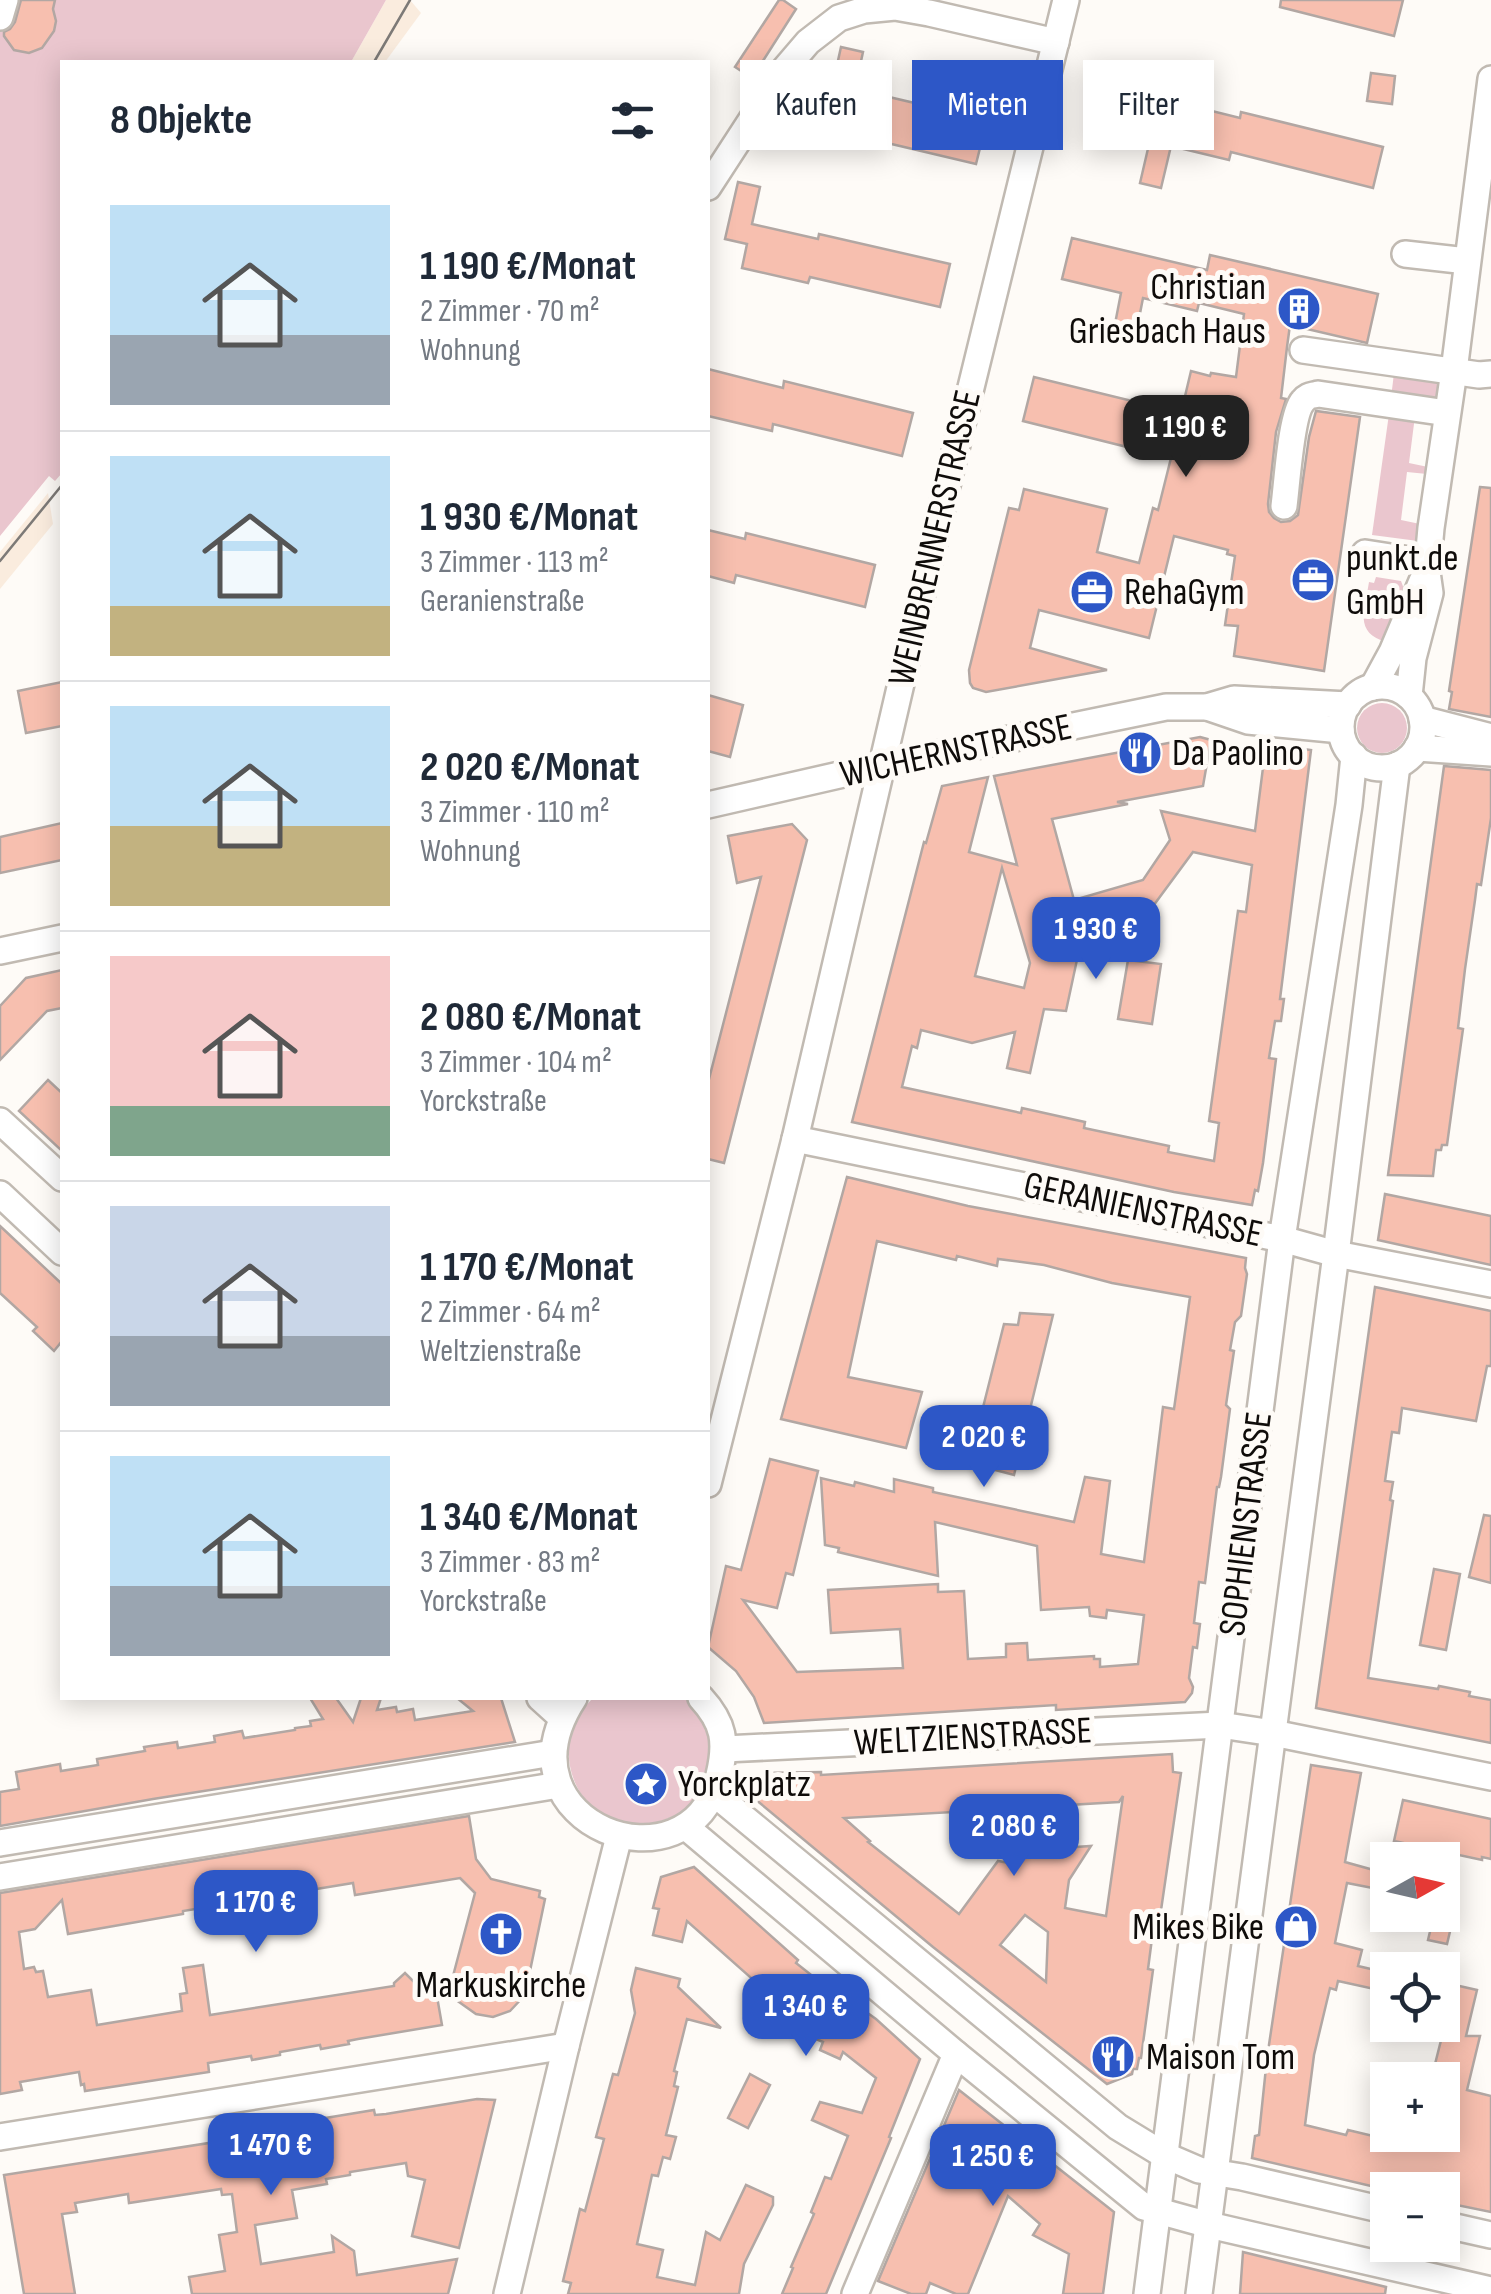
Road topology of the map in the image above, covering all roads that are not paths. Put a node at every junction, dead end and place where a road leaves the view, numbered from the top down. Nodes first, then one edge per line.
1 (6, 0) edge
2 (1066, 0) edge
3 (0, 17) edge
4 (1056, 42) junction
5 (1491, 79) edge
6 (710, 185) edge
7 (1405, 254) dead end
8 (1467, 262) junction
9 (1303, 350) dead end
10 (1454, 371) junction
11 (1491, 374) edge
12 (1448, 413) junction
13 (1284, 506) dead end
14 (1365, 553) dead end
15 (1428, 567) junction
16 (1373, 686) junction
17 (1416, 707) junction
18 (1344, 717) junction
19 (1491, 737) edge
20 (1491, 753) edge
21 (1354, 756) junction
22 (1407, 756) junction
23 (883, 765) junction
24 (710, 805) edge
25 (60, 938) edge
26 (0, 951) edge
27 (0, 1121) edge
28 (795, 1139) junction
29 (60, 1176) edge
30 (0, 1194) edge
31 (1282, 1239) junction
32 (60, 1250) edge
33 (1336, 1254) junction
34 (1491, 1284) edge
35 (710, 1476) edge
36 (703, 1700) edge
37 (567, 1707) edge
38 (1220, 1725) junction
39 (1273, 1733) junction
40 (725, 1749) junction
41 (553, 1753) junction
42 (1491, 1776) edge
43 (560, 1785) junction
44 (715, 1794) junction
45 (223, 1807) junction
46 (686, 1827) junction
47 (619, 1836) junction
48 (228, 1839) junction
49 (0, 1843) edge
50 (0, 1878) edge
51 (944, 1986) junction
52 (916, 2020) junction
53 (566, 2046) junction
54 (956, 2054) junction
55 (0, 2136) edge
56 (1164, 2156) junction
57 (1216, 2172) junction
58 (1370, 2207) edge
59 (1158, 2212) junction
60 (1209, 2225) junction
61 (1460, 2228) edge
62 (1491, 2235) edge
63 (1491, 2290) edge
64 (507, 2294) edge
65 (855, 2294) edge
66 (1147, 2294) edge
67 (1199, 2294) edge

1 - 3 street
2 - 4 street, WEINBRENNERSTRASSE
4 - 6 street
4 - 23 street, WEINBRENNERSTRASSE
5 - 8 street
7 - 8 street
8 - 10 street
9 - 10 street
10 - 11 street
10 - 12 street
12 - 13 street
12 - 15 street
14 - 15 street
15 - 16 street
15 - 17 street
16 - 17 street
16 - 18 street
17 - 19 street
17 - 22 street
18 - 21 street
18 - 23 street, WICHERNSTRASSE
20 - 22 street
21 - 22 street
21 - 31 street, SOPHIENSTRASSE
22 - 33 street, SOPHIENSTRASSE
23 - 24 street, WICHERNSTRASSE
23 - 28 street, WEINBRENNERSTRASSE
25 - 26 street
27 - 29 street
28 - 31 street, GERANIENSTRASSE
28 - 35 street, WEINBRENNERSTRASSE
30 - 32 street
31 - 33 street, GERANIENSTRASSE
31 - 38 street, SOPHIENSTRASSE
33 - 34 street, GERANIENSTRASSE
33 - 39 street, SOPHIENSTRASSE
36 - 40 street
37 - 41 street
38 - 39 street, WELTZIENSTRASSE
38 - 40 street, WELTZIENSTRASSE
38 - 56 street, SOPHIENSTRASSE
39 - 42 street, WELTZIENSTRASSE
39 - 57 street, SOPHIENSTRASSE
40 - 44 street
41 - 43 street
41 - 45 street
43 - 47 street
43 - 48 street
44 - 46 street
44 - 51 street
45 - 48 street
45 - 49 street
46 - 47 street
46 - 52 street
47 - 53 street
48 - 50 street
51 - 52 street
51 - 56 street
52 - 54 street
53 - 55 street
53 - 64 street
54 - 59 street
54 - 65 street
56 - 57 street
56 - 59 street, SOPHIENSTRASSE
57 - 58 street
57 - 60 street, SOPHIENSTRASSE
59 - 60 street
59 - 66 street, SOPHIENSTRASSE
60 - 63 street
60 - 67 street, SOPHIENSTRASSE
61 - 62 street

